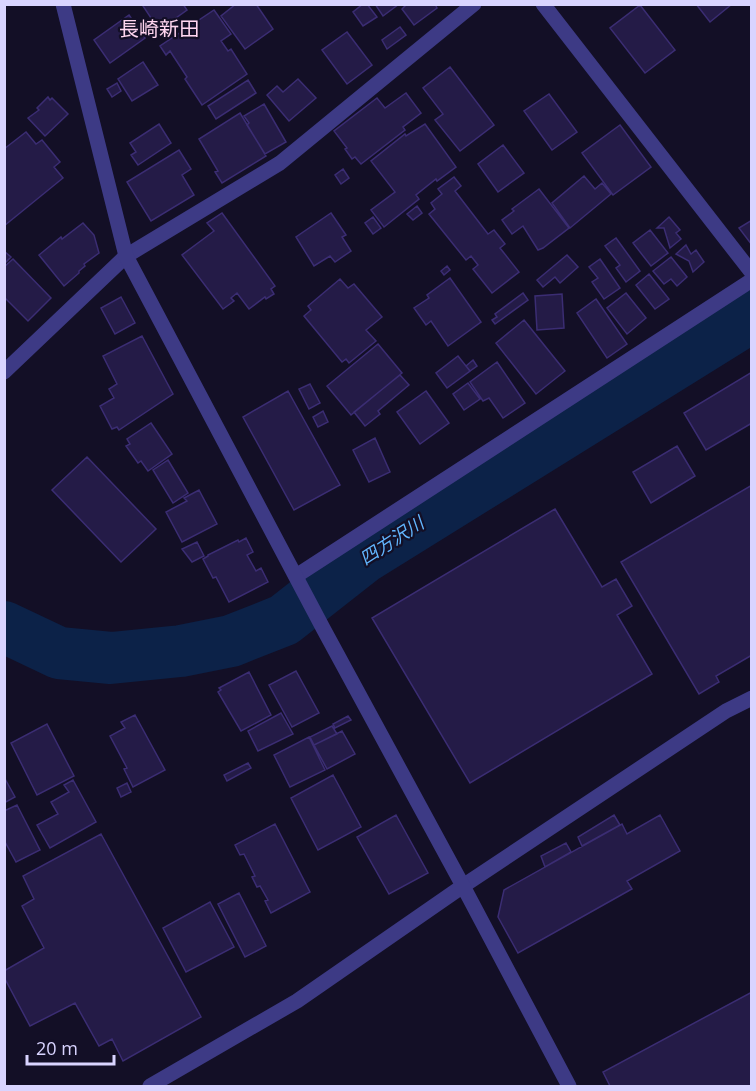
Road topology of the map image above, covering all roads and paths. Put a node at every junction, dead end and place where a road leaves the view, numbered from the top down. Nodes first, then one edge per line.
1 (63, 4) edge
2 (474, 4) edge
3 (543, 4) edge
4 (126, 256) junction
5 (752, 273) edge
6 (752, 280) edge
7 (4, 372) edge
8 (296, 576) junction
9 (752, 698) edge
10 (463, 886) junction
11 (150, 1086) edge
12 (568, 1086) edge

1 - 4 street
2 - 4 street
3 - 5 street
4 - 7 street
4 - 8 street
6 - 8 street
8 - 10 street
9 - 10 street
10 - 11 street
10 - 12 street

